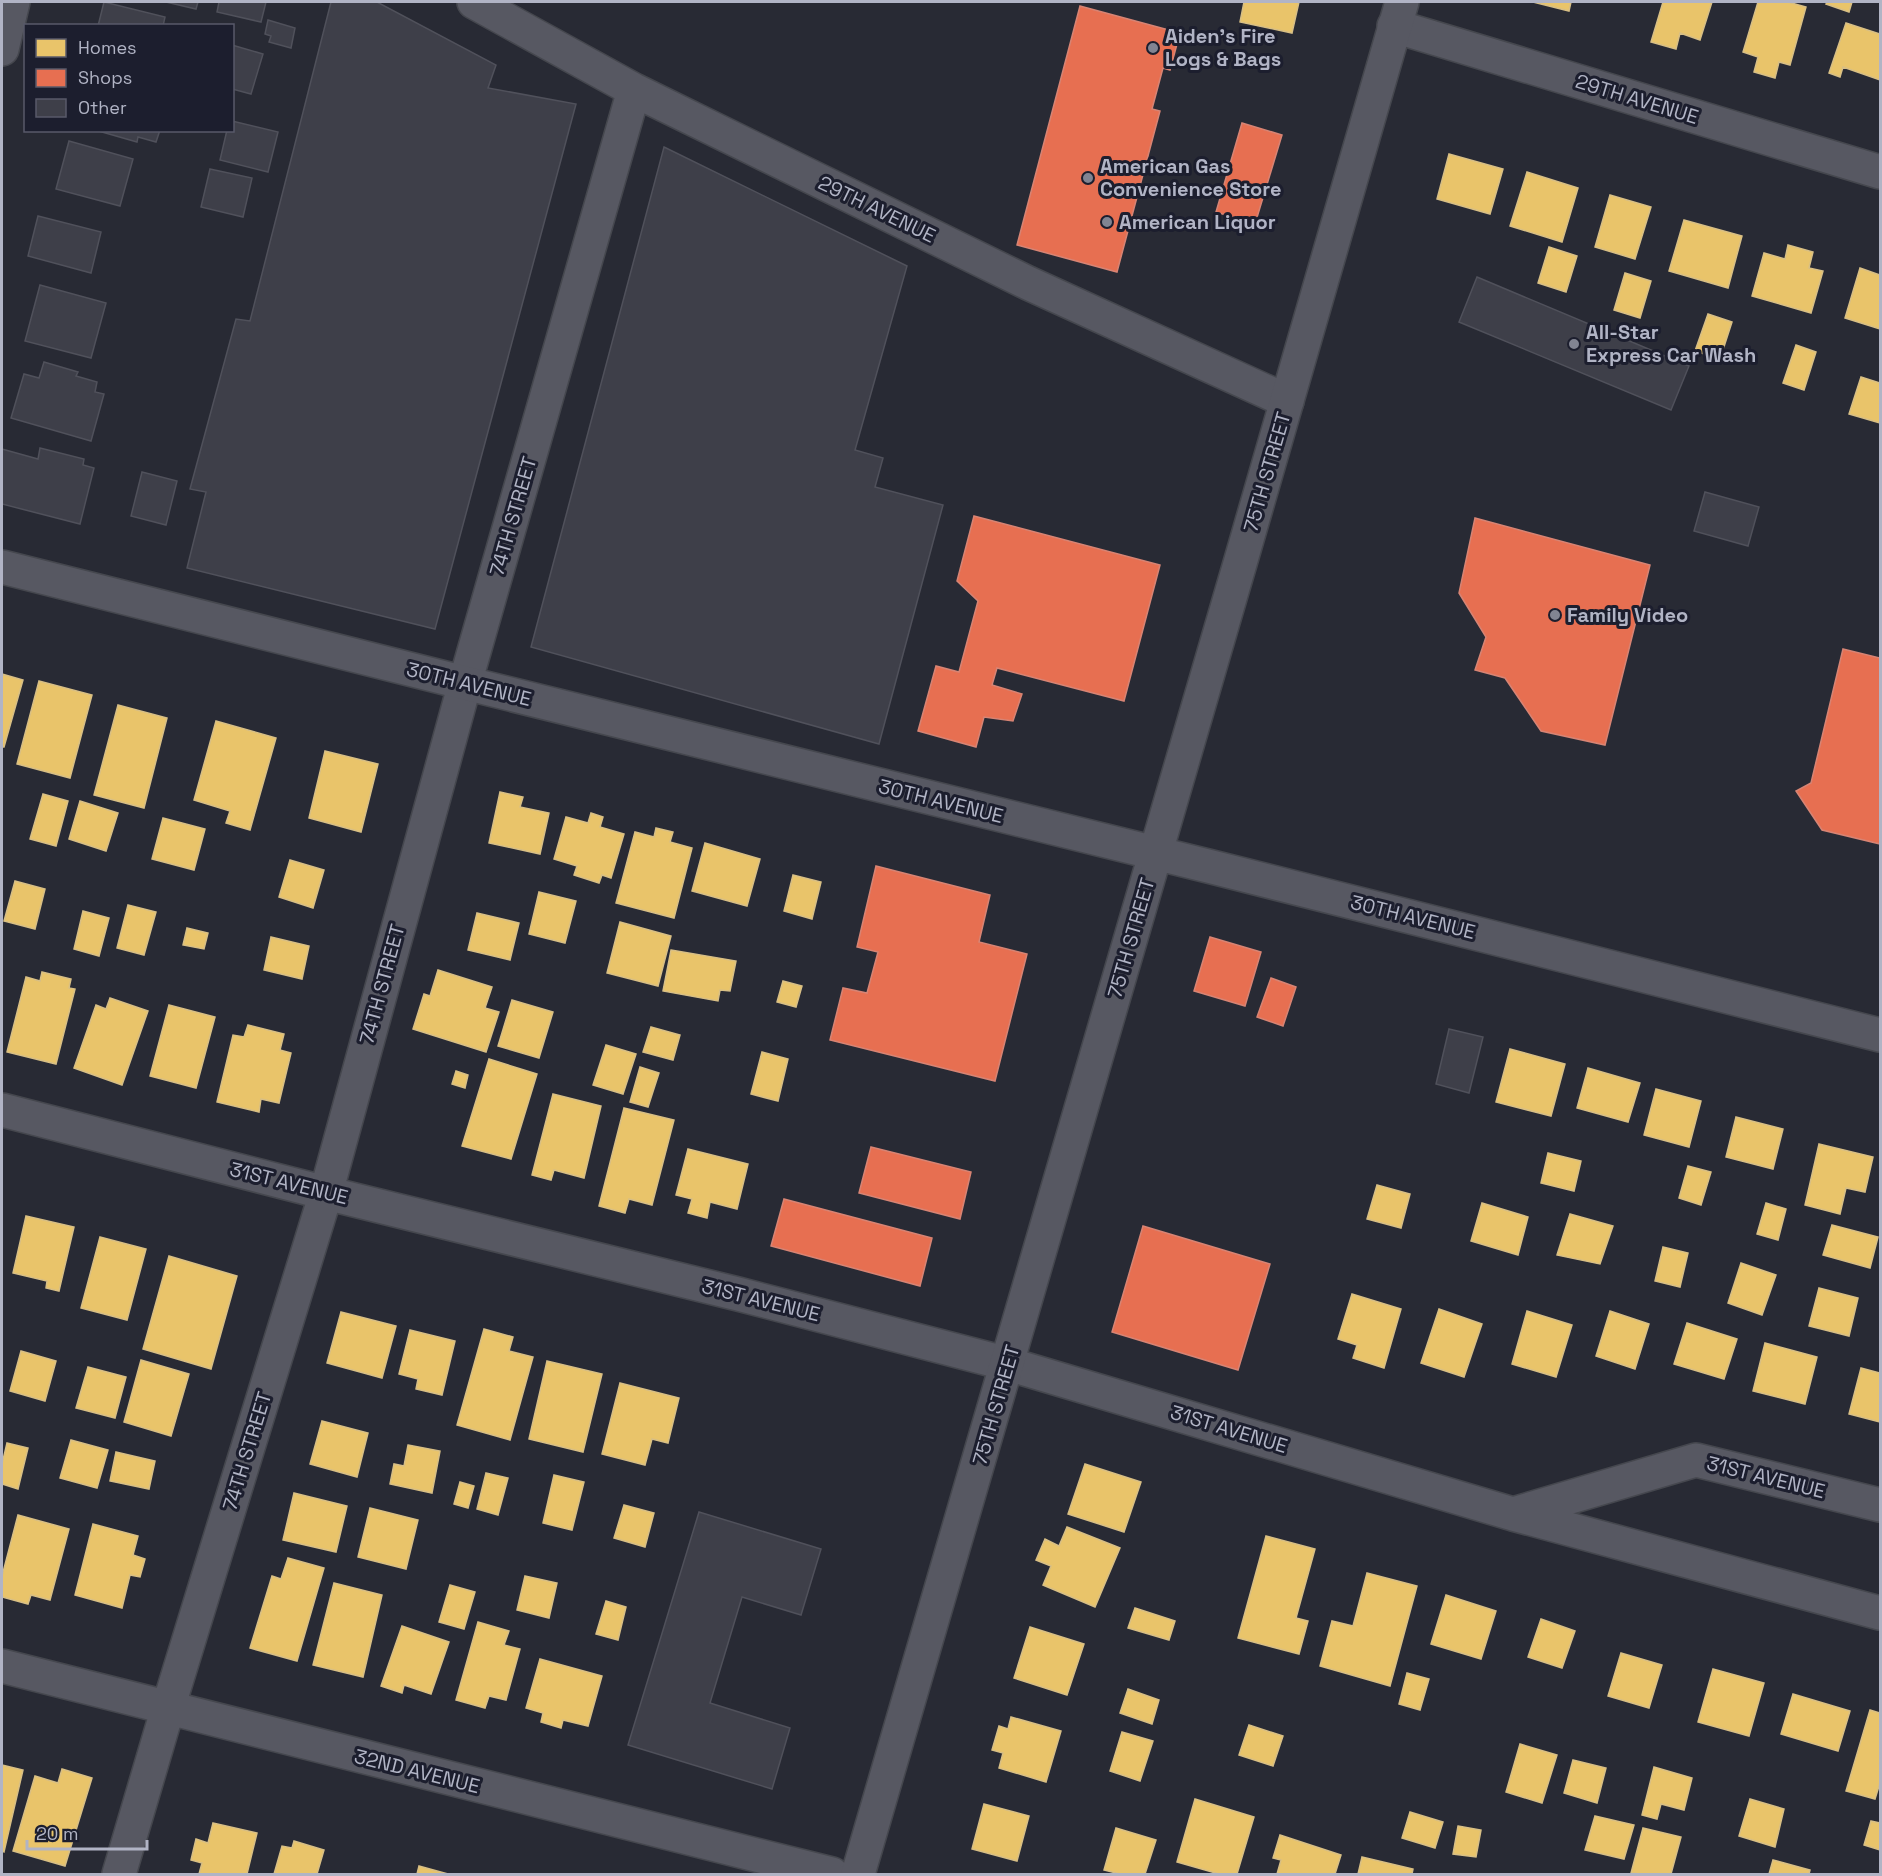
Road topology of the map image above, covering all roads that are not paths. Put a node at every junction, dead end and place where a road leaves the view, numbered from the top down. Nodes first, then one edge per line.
1 (13, 2) edge
2 (474, 2) edge
3 (1398, 14) edge
4 (2, 49) edge
5 (634, 90) junction
6 (1881, 172) edge
7 (1287, 401) junction
8 (2, 567) edge
9 (465, 683) junction
10 (1156, 853) junction
11 (1881, 1035) edge
12 (2, 1110) edge
13 (326, 1193) junction
14 (1008, 1364) junction
15 (1881, 1505) edge
16 (1513, 1514) junction
17 (1881, 1613) edge
18 (2, 1666) edge
19 (168, 1708) junction
20 (119, 1875) edge
21 (832, 1875) edge
22 (858, 1875) edge

1 - 4 street
2 - 5 street, 29TH AVENUE
3 - 6 street, 29TH AVENUE
3 - 7 street, 75TH STREET
5 - 7 street, 29TH AVENUE
5 - 9 street, 74TH STREET
7 - 10 street, 75TH STREET
8 - 9 street, 30TH AVENUE
9 - 10 street, 30TH AVENUE
9 - 13 street, 74TH STREET
10 - 11 street, 30TH AVENUE
10 - 14 street, 75TH STREET
12 - 13 street, 31ST AVENUE
13 - 14 street, 31ST AVENUE
13 - 19 street, 74TH STREET
14 - 16 street, 31ST AVENUE
14 - 22 street, 75TH STREET
15 - 16 street, 31ST AVENUE
16 - 17 street, 31ST AVENUE
18 - 19 street, 32ND AVENUE
19 - 20 street, 74TH STREET
19 - 21 street, 32ND AVENUE

